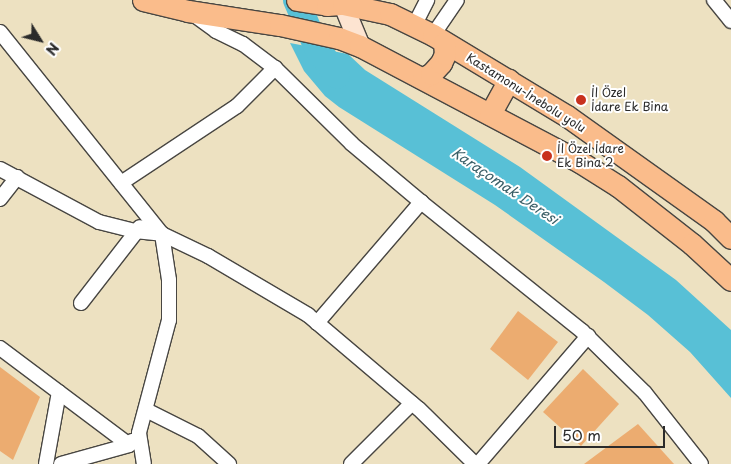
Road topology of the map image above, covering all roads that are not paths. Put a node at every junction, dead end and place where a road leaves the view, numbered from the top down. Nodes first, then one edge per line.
1 (143, 0) edge
2 (297, 0) edge
3 (427, 0) edge
4 (456, 0) edge
5 (720, 2) edge
6 (337, 3) edge
7 (386, 7) edge
8 (188, 11) junction
9 (731, 21) edge
10 (414, 26) junction
11 (0, 32) edge
12 (439, 39) junction
13 (360, 46) junction
14 (275, 68) junction
15 (422, 78) junction
16 (509, 80) junction
17 (490, 114) junction
18 (0, 169) edge
19 (17, 177) junction
20 (122, 183) junction
21 (0, 199) edge
22 (421, 202) junction
23 (151, 219) junction
24 (135, 231) junction
25 (162, 234) junction
26 (731, 238) edge
27 (731, 280) edge
28 (82, 303) dead end
29 (317, 323) junction
30 (588, 336) junction
31 (0, 348) edge
32 (59, 392) junction
33 (412, 403) junction
34 (146, 410) junction
35 (139, 433) junction
36 (129, 445) junction
37 (46, 464) edge
38 (61, 464) edge
39 (144, 464) edge
40 (229, 464) edge
41 (351, 464) edge
42 (476, 464) edge
43 (701, 464) edge

1 - 8 main road
2 - 6 main road, Kastamonu-İnebolu yolu
3 - 10 street
4 - 12 street
5 - 9 street
6 - 7 main road, Kastamonu-İnebolu yolu
6 - 13 main road
7 - 10 main road, Kastamonu-İnebolu yolu
8 - 13 main road
8 - 14 street
10 - 12 main road, Kastamonu-İnebolu yolu
11 - 20 street
12 - 15 main road
12 - 16 main road, Kastamonu-İnebolu yolu
13 - 15 main road
14 - 20 street
14 - 22 street
15 - 17 main road
16 - 17 main road
16 - 26 main road, Kastamonu-İnebolu yolu
17 - 27 main road
18 - 19 street
19 - 21 street
19 - 24 street
20 - 23 street
22 - 29 street
22 - 30 street
23 - 24 street
23 - 25 street
24 - 25 street
24 - 28 street
25 - 29 street
25 - 34 street
29 - 33 street
30 - 42 street
30 - 43 street
31 - 32 street
32 - 36 street
32 - 37 street
33 - 41 street
33 - 42 street
34 - 35 street
34 - 40 street
35 - 36 street
35 - 39 street
36 - 38 street

